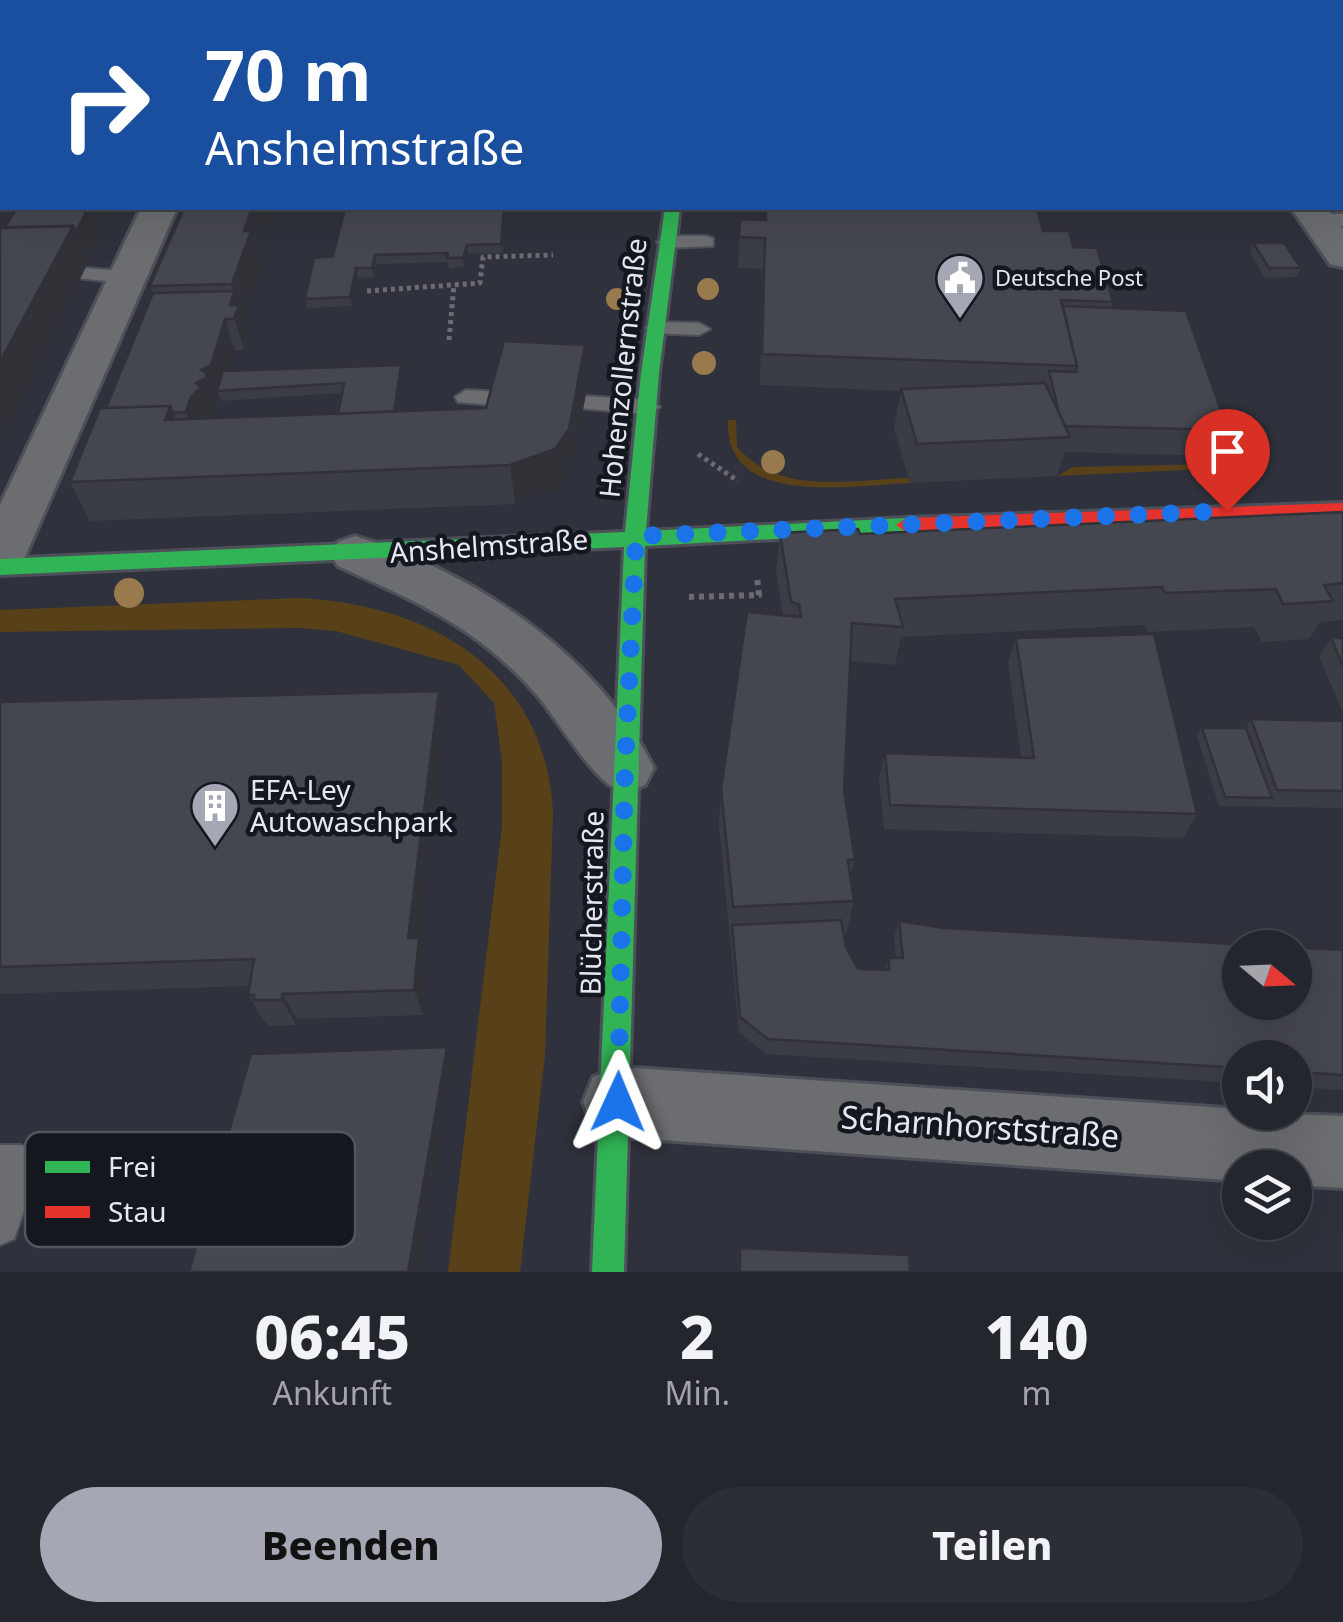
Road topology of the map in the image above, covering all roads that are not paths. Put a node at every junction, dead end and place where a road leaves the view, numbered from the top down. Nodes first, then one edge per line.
1 (157, 210) edge
2 (672, 210) edge
3 (1323, 216) edge
4 (667, 242) junction
5 (706, 242) dead end
6 (1343, 256) edge
7 (657, 328) junction
8 (699, 329) dead end
9 (466, 397) dead end
10 (503, 399) edge
11 (584, 403) edge
12 (649, 407) junction
13 (1343, 510) edge
14 (636, 536) junction
15 (355, 554) junction
16 (0, 557) edge
17 (0, 567) edge
18 (625, 768) junction
19 (618, 1102) junction
20 (1343, 1152) edge
21 (0, 1164) edge
22 (0, 1225) edge
23 (608, 1272) edge

1 - 16 street
2 - 4 main road, Hohenzollernstraße
3 - 6 street
4 - 5 lane
4 - 7 main road, Hohenzollernstraße
7 - 8 lane
7 - 12 main road, Hohenzollernstraße
9 - 10 lane
11 - 12 lane
12 - 14 main road, Hohenzollernstraße
13 - 14 main road, Anshelmstraße
14 - 15 main road, Anshelmstraße
14 - 18 main road, Blücherstraße
15 - 17 main road, Anshelmstraße
15 - 18 street, Anshelmstraße
18 - 19 main road, Blücherstraße
19 - 20 street, Scharnhorststraße
19 - 23 main road, Blücherstraße
21 - 22 lane

